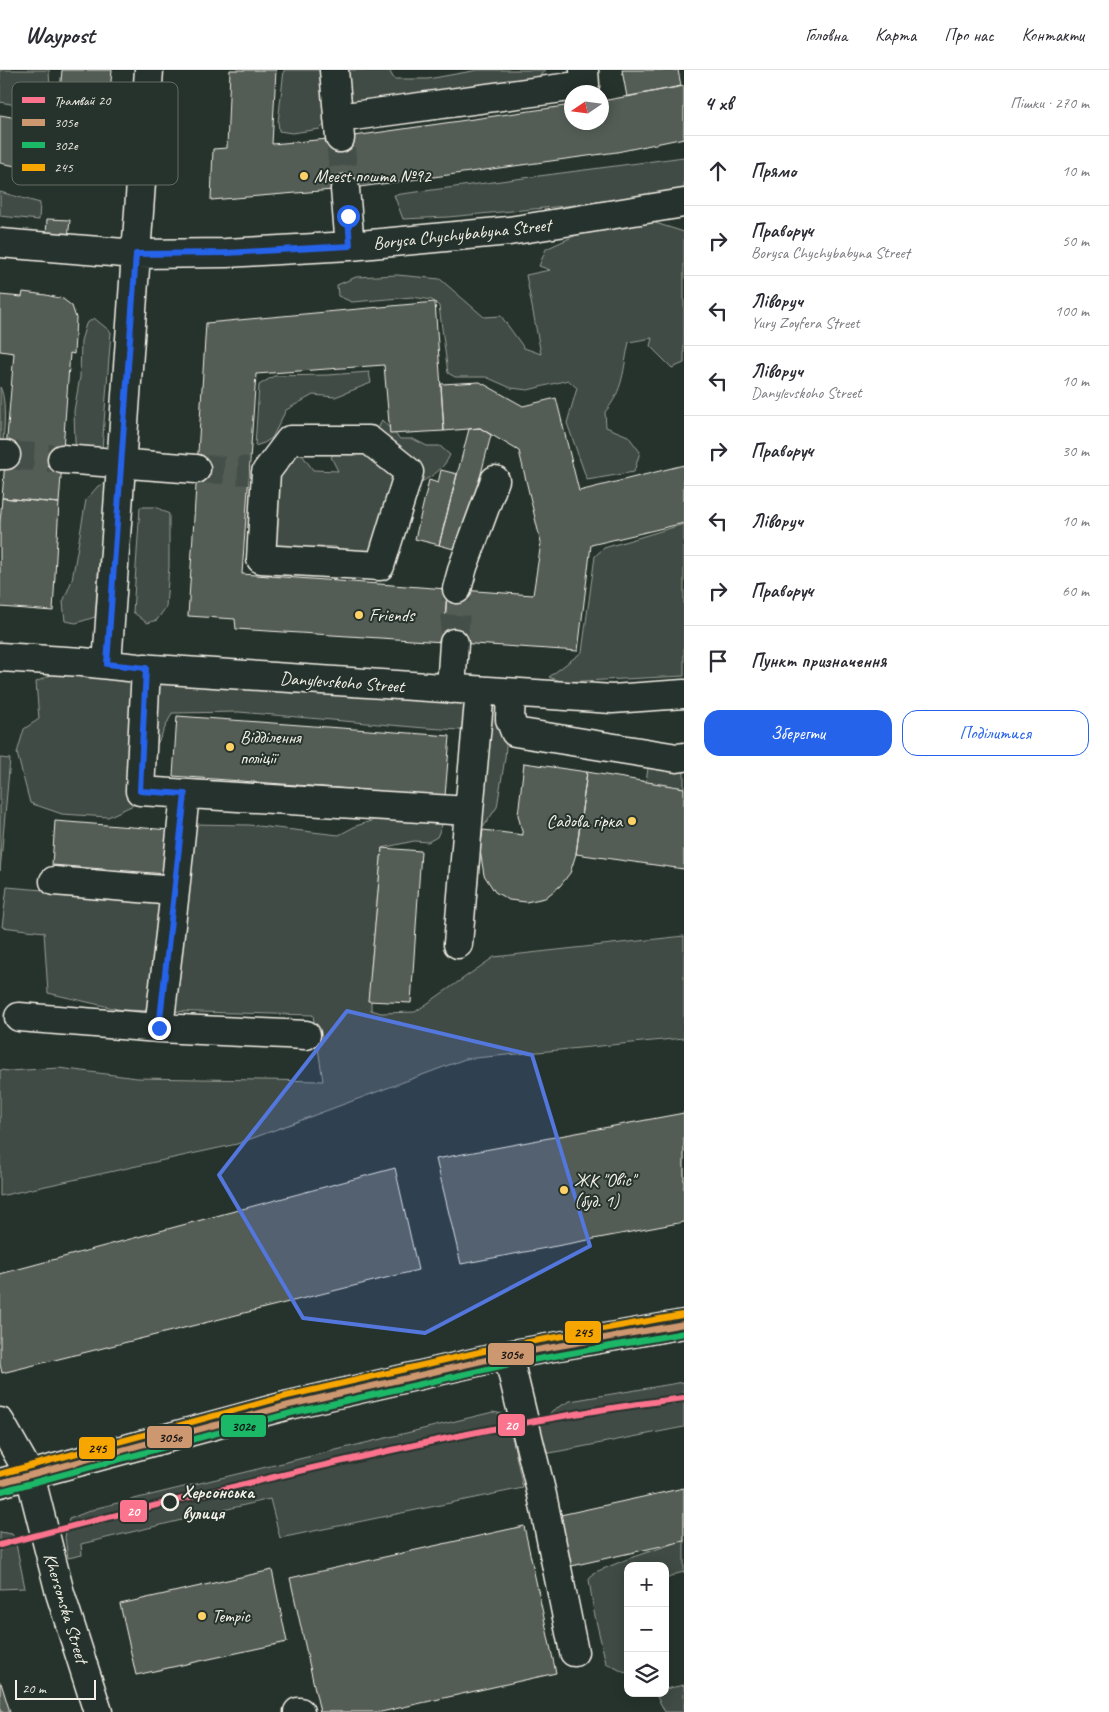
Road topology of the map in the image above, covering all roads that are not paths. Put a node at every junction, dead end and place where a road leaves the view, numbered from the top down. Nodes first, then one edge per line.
1 (334, 70) edge
2 (584, 70) edge
3 (141, 185) edge
4 (345, 189) tunnel mouth
5 (684, 203) edge
6 (0, 243) edge
7 (350, 246) junction
8 (136, 254) junction
9 (62, 459) tunnel mouth
10 (120, 464) junction
11 (196, 469) tunnel mouth
12 (258, 472) joint
13 (495, 480) dead end
14 (457, 589) tunnel mouth
15 (454, 643) tunnel mouth
16 (0, 657) edge
17 (107, 664) junction
18 (146, 668) junction
19 (451, 689) junction
20 (480, 691) junction
21 (511, 693) junction
22 (684, 694) edge
23 (684, 756) edge
24 (185, 794) junction
25 (469, 811) junction
26 (54, 880) dead end
27 (174, 891) junction
28 (458, 944) dead end
29 (19, 1016) dead end
30 (159, 1028) junction
31 (306, 1035) dead end
32 (684, 1324) edge
33 (508, 1355) junction
34 (0, 1422) edge
35 (30, 1475) junction
36 (0, 1483) edge
37 (574, 1652) dead end
38 (98, 1712) edge

1 - 2 street
3 - 8 street
4 - 7 street
5 - 7 street, Borysa Chychybabyna Street
6 - 8 street, Borysa Chychybabyna Street
7 - 8 street, Borysa Chychybabyna Street
8 - 10 street
9 - 10 street
10 - 11 street
10 - 17 street
12 - 12 street
13 - 14 street
15 - 19 street
16 - 17 street, Danylevskoho Street
17 - 18 street, Danylevskoho Street
18 - 19 street, Danylevskoho Street
18 - 24 street
19 - 20 street, Danylevskoho Street
20 - 21 street, Danylevskoho Street
20 - 25 street
21 - 22 street, Danylevskoho Street
21 - 23 street
24 - 25 street
24 - 27 street
25 - 28 street
26 - 27 street
27 - 30 street
29 - 30 street
30 - 31 street
32 - 33 street
33 - 35 street
33 - 37 street
34 - 35 street, Khersonska Street
35 - 36 street
35 - 38 street, Khersonska Street

